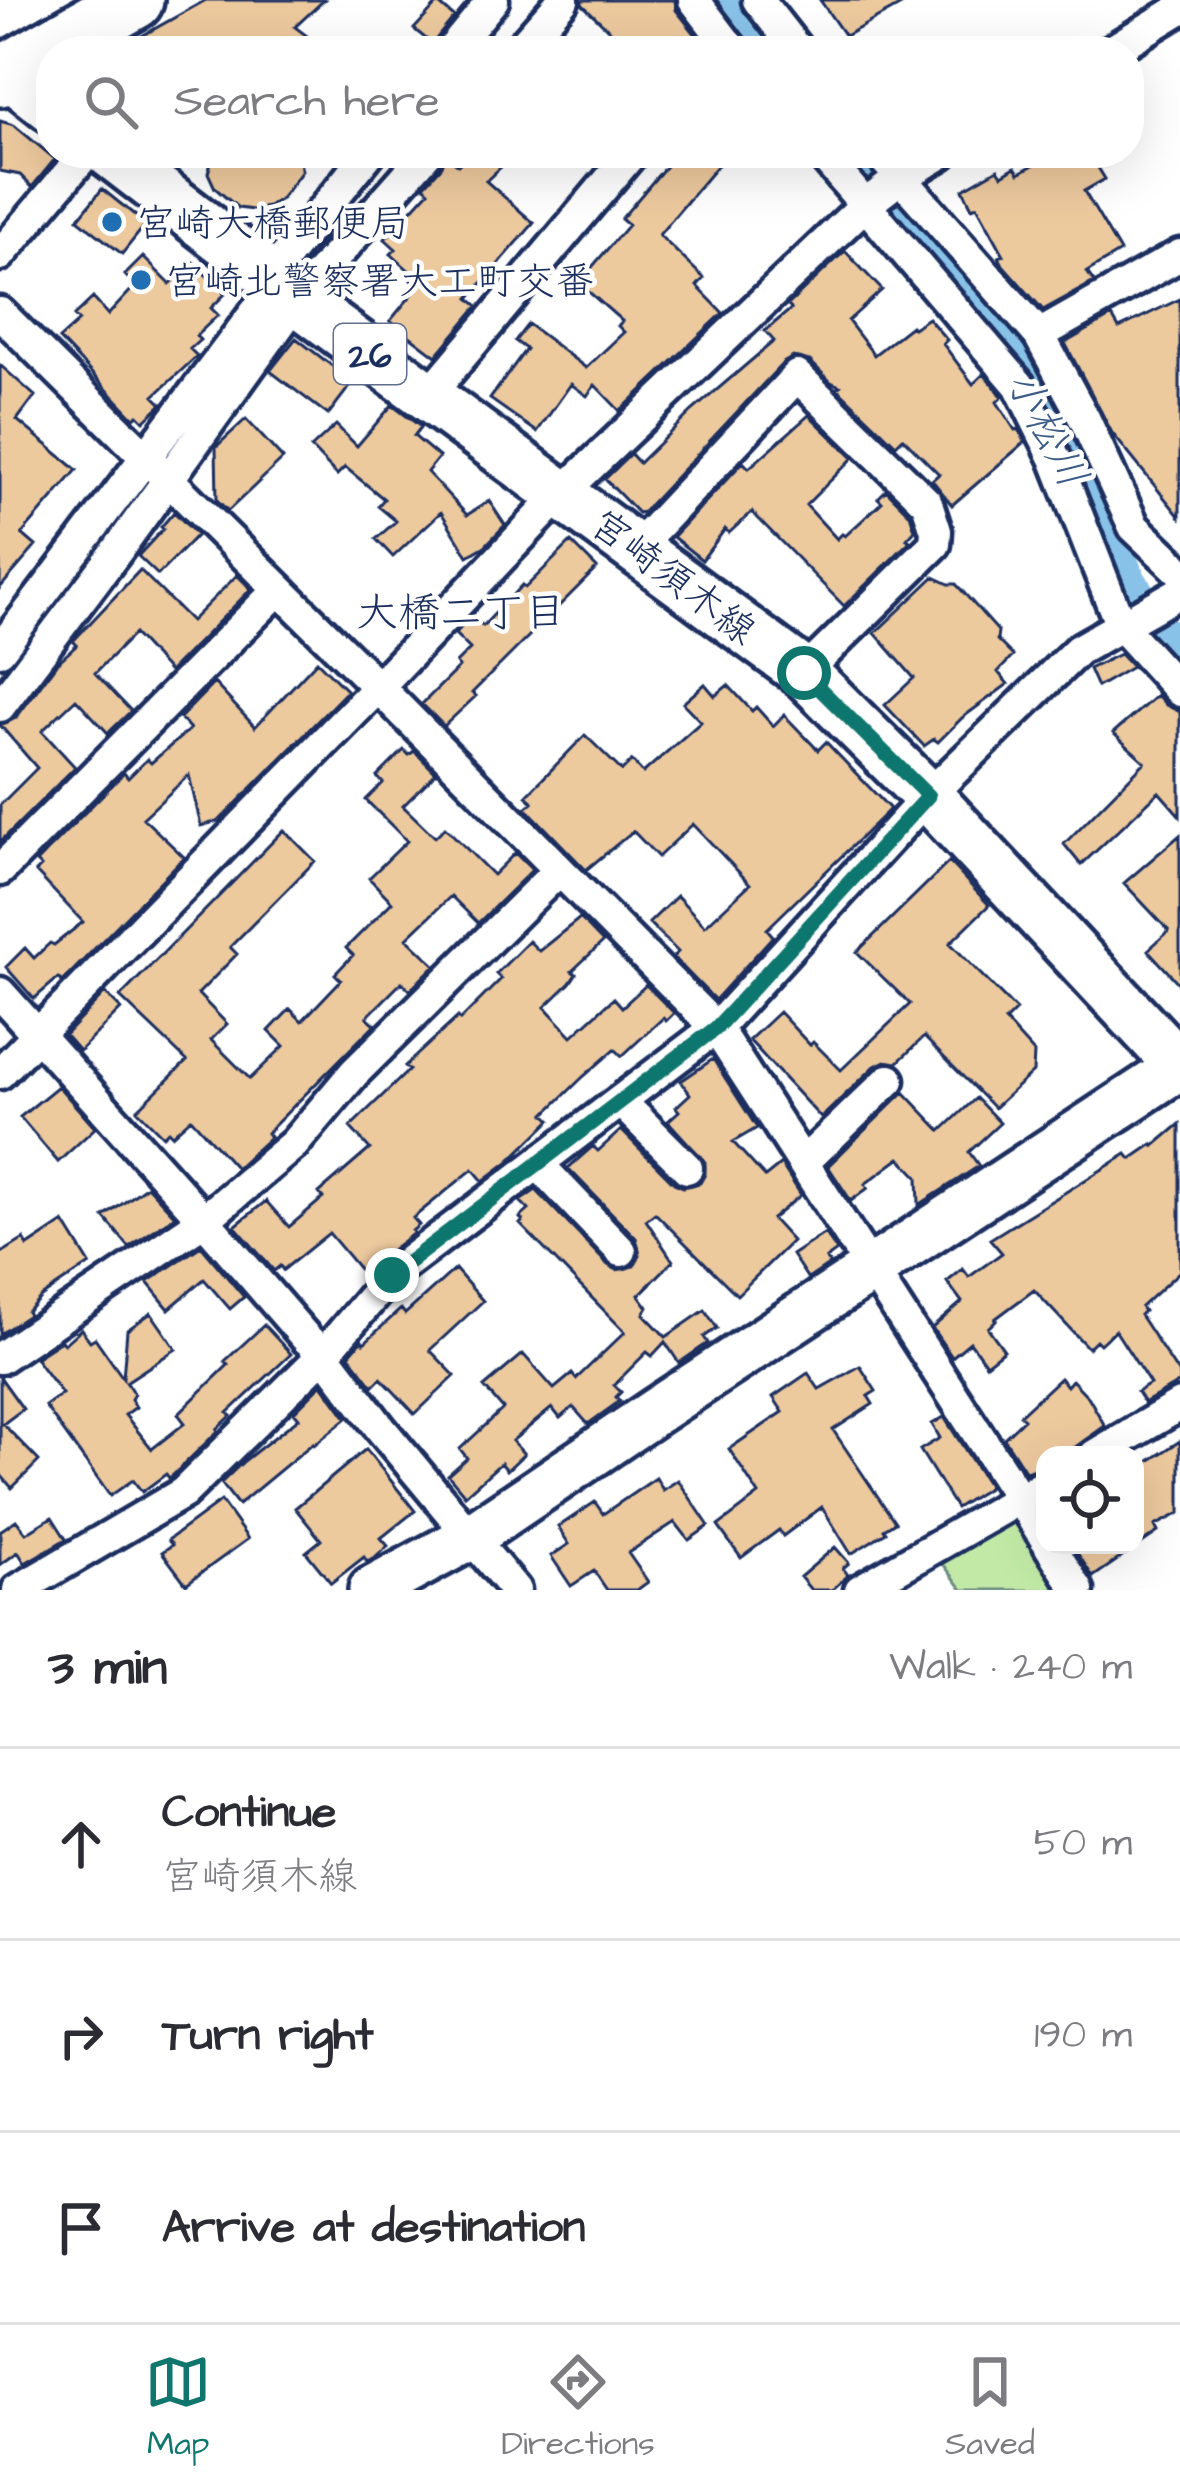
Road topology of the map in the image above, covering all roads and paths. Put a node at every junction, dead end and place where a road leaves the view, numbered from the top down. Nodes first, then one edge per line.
1 (65, 0) edge
2 (134, 0) edge
3 (493, 0) edge
4 (563, 0) edge
5 (694, 0) edge
6 (758, 0) edge
7 (1180, 9) edge
8 (59, 36) edge
9 (464, 36) edge
10 (531, 36) edge
11 (718, 36) edge
12 (786, 36) edge
13 (1136, 36) edge
14 (36, 47) edge
15 (2, 63) edge
16 (36, 94) edge
17 (73, 168) edge
18 (129, 168) edge
19 (359, 168) edge
20 (411, 168) edge
21 (619, 168) edge
22 (833, 168) edge
23 (891, 168) edge
24 (917, 168) edge
25 (899, 179) junction
26 (865, 205) junction
27 (0, 255) edge
28 (1180, 255) edge
29 (283, 288) junction
30 (0, 313) edge
31 (1039, 335) junction
32 (428, 396) junction
33 (145, 457) junction
34 (169, 479) junction
35 (562, 493) junction
36 (636, 548) junction
37 (1180, 571) edge
38 (278, 590) junction
39 (1173, 596) edge
40 (1121, 626) junction
41 (0, 650) edge
42 (804, 673) junction
43 (378, 686) junction
44 (1180, 691) edge
45 (0, 706) edge
46 (928, 796) junction
47 (0, 870) edge
48 (558, 871) junction
49 (0, 993) edge
50 (716, 1028) junction
51 (39, 1035) junction
52 (1180, 1066) edge
53 (0, 1073) edge
54 (889, 1080) dead end
55 (620, 1101) junction
56 (804, 1162) junction
57 (538, 1164) junction
58 (687, 1168) dead end
59 (205, 1220) junction
60 (621, 1251) dead end
61 (873, 1269) junction
62 (324, 1354) junction
63 (0, 1358) edge
64 (1180, 1406) edge
65 (1111, 1446) edge
66 (1032, 1491) edge
67 (470, 1537) junction
68 (1055, 1554) edge
69 (18, 1590) edge
70 (372, 1590) edge
71 (515, 1590) edge
72 (860, 1590) edge
73 (1078, 1590) edge

1 - 15 highway
2 - 8 highway
3 - 9 street
4 - 10 street
5 - 11 street
6 - 12 street
7 - 13 street
14 - 15 highway
15 - 16 main road
17 - 27 street
18 - 29 main road, 宮崎須木線 / 26
19 - 29 street
20 - 29 street
21 - 32 street
22 - 26 street
23 - 25 street
24 - 25 street
25 - 26 street
25 - 31 street
26 - 35 street
26 - 40 street
28 - 31 street
29 - 32 main road, 宮崎須木線 / 26
29 - 33 street
29 - 34 street
30 - 33 street
31 - 37 street
32 - 35 main road, 宮崎須木線 / 26
33 - 34 street
33 - 41 street
34 - 38 street
34 - 45 street
35 - 36 main road, 宮崎須木線 / 26
35 - 43 street
36 - 42 main road, 宮崎須木線 / 26
36 - 42 street
38 - 43 street
38 - 47 street
39 - 40 street
40 - 44 street
40 - 46 street
42 - 46 main road, 宮崎須木線 / 26
43 - 48 street
43 - 51 street
46 - 50 street
46 - 52 main road, 宮崎須木線 / 26
48 - 50 street
48 - 59 street
49 - 51 street
50 - 55 street
50 - 56 street
51 - 53 street
51 - 59 street
52 - 61 street
54 - 56 street
55 - 57 street
55 - 58 street
56 - 61 street
57 - 60 street
57 - 62 street
59 - 62 street
59 - 63 street
61 - 66 street
61 - 67 street
62 - 67 street
62 - 69 street
64 - 65 street
66 - 72 street
67 - 70 street
67 - 71 street
68 - 73 street

